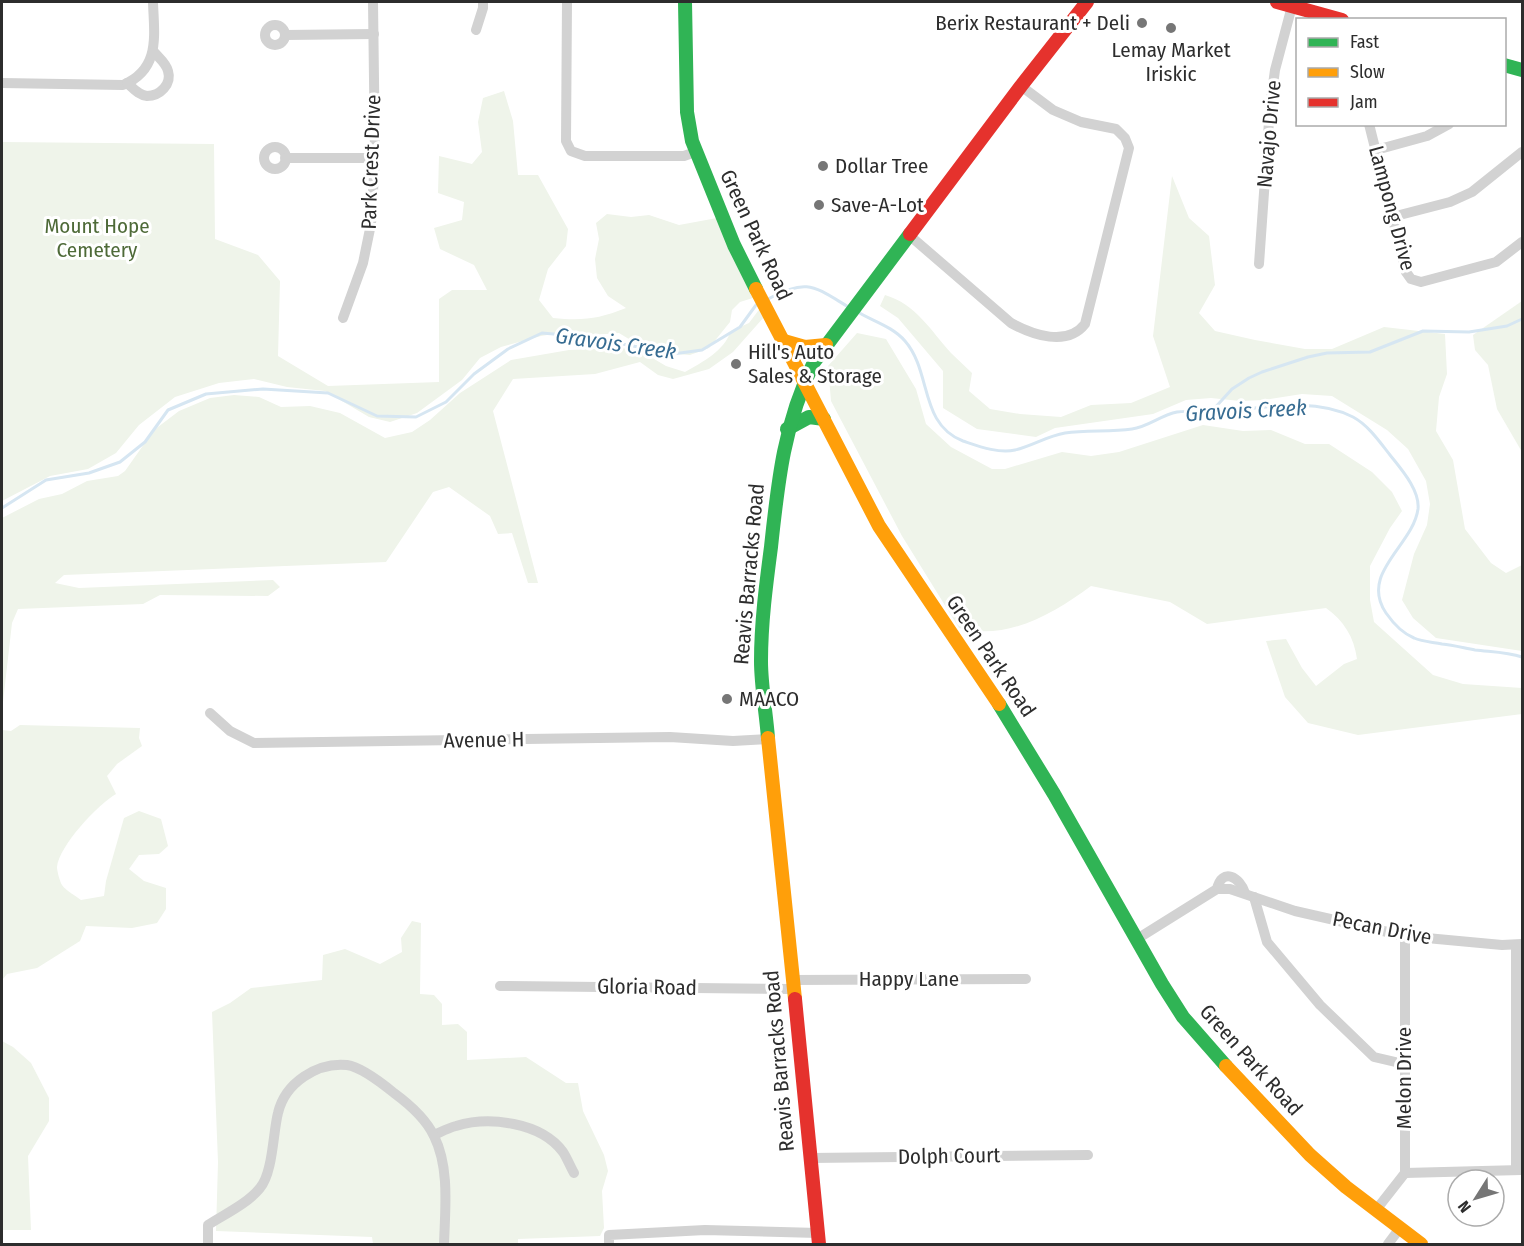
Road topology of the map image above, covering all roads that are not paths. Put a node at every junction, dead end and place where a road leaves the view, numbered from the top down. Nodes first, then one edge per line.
1 (153, 2) edge
2 (373, 2) edge
3 (483, 2) edge
4 (567, 2) edge
5 (685, 2) edge
6 (1087, 2) edge
7 (1277, 2) edge
8 (1292, 6) junction
9 (1335, 18) edge
10 (476, 30) dead end
11 (374, 34) junction
12 (285, 35) dead end
13 (154, 52) junction
14 (1506, 66) edge
15 (1522, 70) edge
16 (2, 83) edge
17 (128, 83) junction
18 (1021, 86) junction
19 (1370, 126) edge
20 (1445, 126) edge
21 (1376, 150) junction
22 (695, 152) junction
23 (1522, 152) edge
24 (285, 158) dead end
25 (375, 158) junction
26 (1392, 217) junction
27 (909, 235) junction
28 (1522, 242) edge
29 (1260, 264) dead end
30 (344, 318) dead end
31 (784, 341) junction
32 (828, 343) junction
33 (804, 380) junction
34 (824, 419) junction
35 (787, 429) junction
36 (210, 713) dead end
37 (768, 739) junction
38 (1250, 895) junction
39 (1405, 936) junction
40 (1137, 939) junction
41 (1519, 944) edge
42 (1026, 979) dead end
43 (793, 984) junction
44 (500, 986) dead end
45 (1404, 1064) junction
46 (434, 1135) junction
47 (1088, 1155) dead end
48 (809, 1158) junction
49 (1519, 1170) edge
50 (574, 1173) dead end
51 (1405, 1173) junction
52 (1376, 1210) junction
53 (1400, 1228) junction
54 (818, 1239) edge
55 (208, 1245) edge
56 (444, 1245) edge
57 (609, 1245) edge
58 (1388, 1245) edge
59 (1421, 1245) edge

1 - 13 street
2 - 11 street, Park Crest Drive
3 - 10 street
4 - 22 street
5 - 22 main road, Green Park Road
6 - 18 main road, Reavis Barracks Road
7 - 8 main road
8 - 9 main road
8 - 29 street, Navajo Drive
11 - 12 street
11 - 25 street, Park Crest Drive
13 - 17 street
13 - 17 street
14 - 15 main road
16 - 17 street
18 - 27 main road, Reavis Barracks Road
18 - 27 street
19 - 21 street, Lampong Drive
20 - 21 street
21 - 26 street, Lampong Drive
22 - 31 main road, Green Park Road
23 - 26 street
24 - 25 street
25 - 30 street, Park Crest Drive
26 - 28 street, Lampong Drive
27 - 32 main road, Reavis Barracks Road
31 - 32 main road
31 - 33 main road, Green Park Road
32 - 33 main road, Reavis Barracks Road
33 - 34 main road, Green Park Road
33 - 35 main road, Reavis Barracks Road
34 - 35 main road
34 - 40 main road, Green Park Road
35 - 37 main road, Reavis Barracks Road
36 - 37 street, Avenue H
37 - 43 main road, Reavis Barracks Road
38 - 39 street, Pecan Drive
38 - 40 street, Pecan Drive
38 - 45 street
39 - 41 street, Pecan Drive
39 - 45 street, Melon Drive
40 - 52 main road, Green Park Road
41 - 49 street
42 - 43 street, Happy Lane
43 - 44 street, Gloria Road
43 - 48 main road, Reavis Barracks Road
45 - 51 street, Melon Drive
46 - 50 street
46 - 55 street
46 - 56 street
47 - 48 street, Dolph Court
48 - 54 main road, Reavis Barracks Road
49 - 51 street
51 - 52 street
52 - 53 main road, Green Park Road
53 - 58 street
53 - 59 main road, Green Park Road
54 - 57 street

